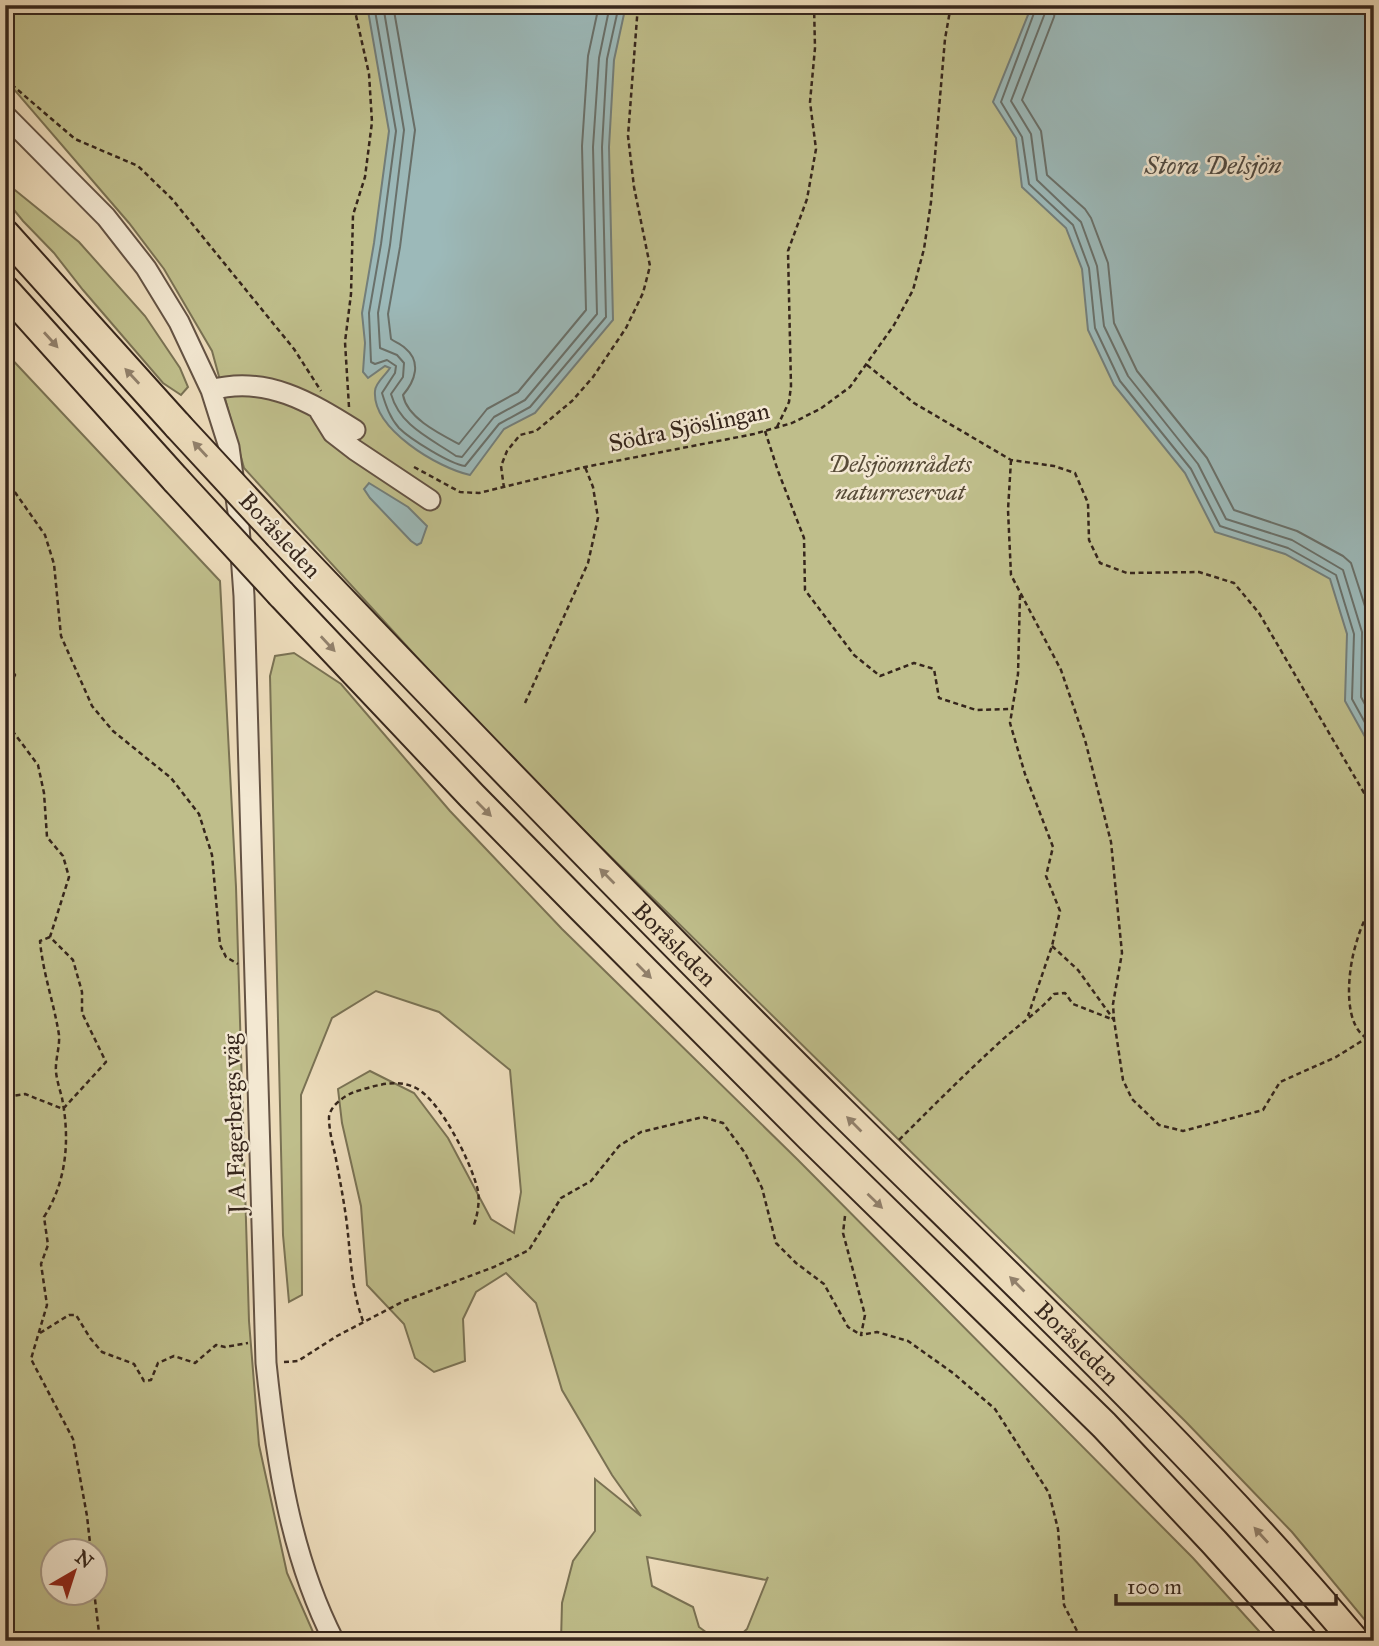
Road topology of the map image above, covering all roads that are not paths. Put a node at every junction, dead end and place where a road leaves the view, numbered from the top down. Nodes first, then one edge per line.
1 (5, 115) edge
2 (5, 234) edge
3 (5, 290) edge
4 (211, 390) junction
5 (322, 402) junction
6 (355, 430) road end
7 (430, 500) dead end
8 (334, 1641) edge
9 (1303, 1641) edge
10 (1355, 1641) edge

1 - 4 street
10 -> 2 highway, Boråsleden, bridge
3 -> 9 highway, Boråsleden, bridge
4 - 5 street
4 - 8 street, J A Fagerbergs väg
5 - 6 street
5 - 7 street

